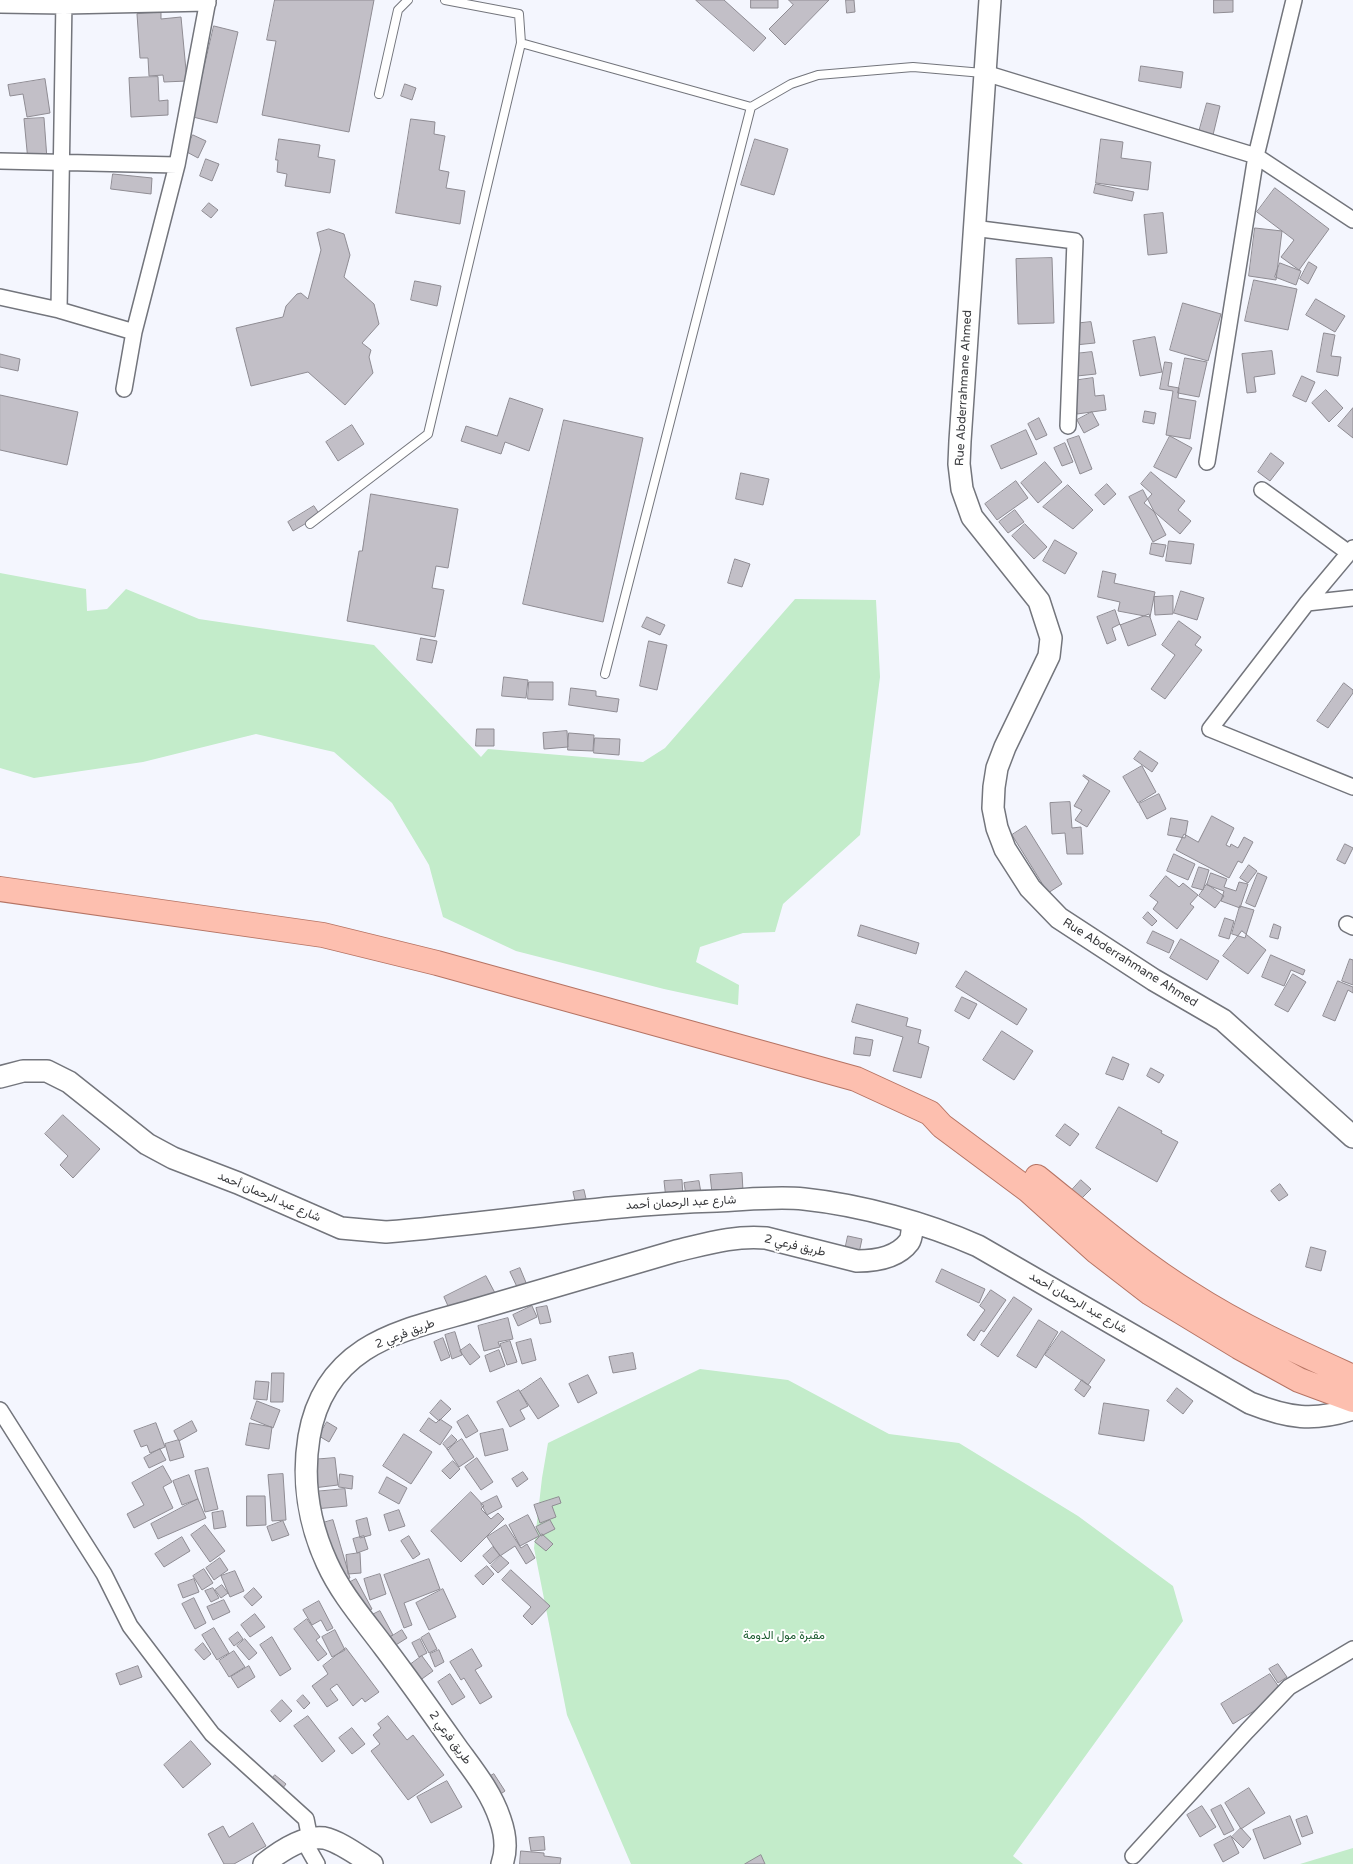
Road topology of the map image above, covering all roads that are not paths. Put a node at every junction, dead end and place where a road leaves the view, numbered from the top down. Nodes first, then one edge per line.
1 (408, 0) edge
2 (445, 0) edge
3 (990, 0) edge
4 (1294, 0) edge
5 (208, 2) edge
6 (64, 3) edge
7 (0, 5) edge
8 (521, 43) junction
9 (985, 73) junction
10 (379, 94) dead end
11 (751, 107) junction
12 (1256, 156) junction
13 (0, 161) edge
14 (62, 161) junction
15 (177, 165) junction
16 (1353, 220) edge
17 (973, 228) junction
18 (0, 297) edge
19 (59, 310) junction
20 (134, 332) junction
21 (124, 390) dead end
22 (1068, 426) dead end
23 (1207, 462) dead end
24 (1262, 490) dead end
25 (310, 524) dead end
26 (1351, 550) edge
27 (1353, 598) edge
28 (1307, 603) junction
29 (604, 674) dead end
30 (1353, 787) edge
31 (0, 889) edge
32 (0, 1078) edge
33 (930, 1113) junction
34 (1353, 1137) edge
35 (913, 1223) junction
36 (1353, 1377) edge
37 (1349, 1407) edge
38 (0, 1410) edge
39 (1353, 1648) edge
40 (310, 1839) junction
41 (1133, 1856) dead end
42 (264, 1864) edge
43 (317, 1864) edge
44 (372, 1864) edge
45 (502, 1864) edge

1 - 10 lane
2 - 8 lane
3 - 9 main road, Rue Abderrahmane Ahmed
4 - 12 street
5 - 6 street
5 - 15 street
6 - 7 street
6 - 14 street
8 - 11 lane
8 - 25 lane
9 - 11 lane
9 - 12 street
9 - 17 main road, Rue Abderrahmane Ahmed
11 - 29 lane
12 - 16 street
12 - 23 street
13 - 14 street
14 - 15 street
14 - 19 street
15 - 20 street
17 - 22 street
17 - 34 main road, Rue Abderrahmane Ahmed
18 - 19 street
19 - 20 street
20 - 21 street
24 - 26 street
26 - 28 street
27 - 28 street
28 - 30 street
31 - 33 main road
32 - 35 main road, شارع عبد الرحمان أحمد
33 - 36 main road
33 - 37 main road
35 - 37 main road, شارع عبد الرحمان أحمد
35 - 45 main road, طريق فرعي 2
38 - 40 street
39 - 41 street
40 - 42 main road
40 - 43 street
40 - 44 main road

